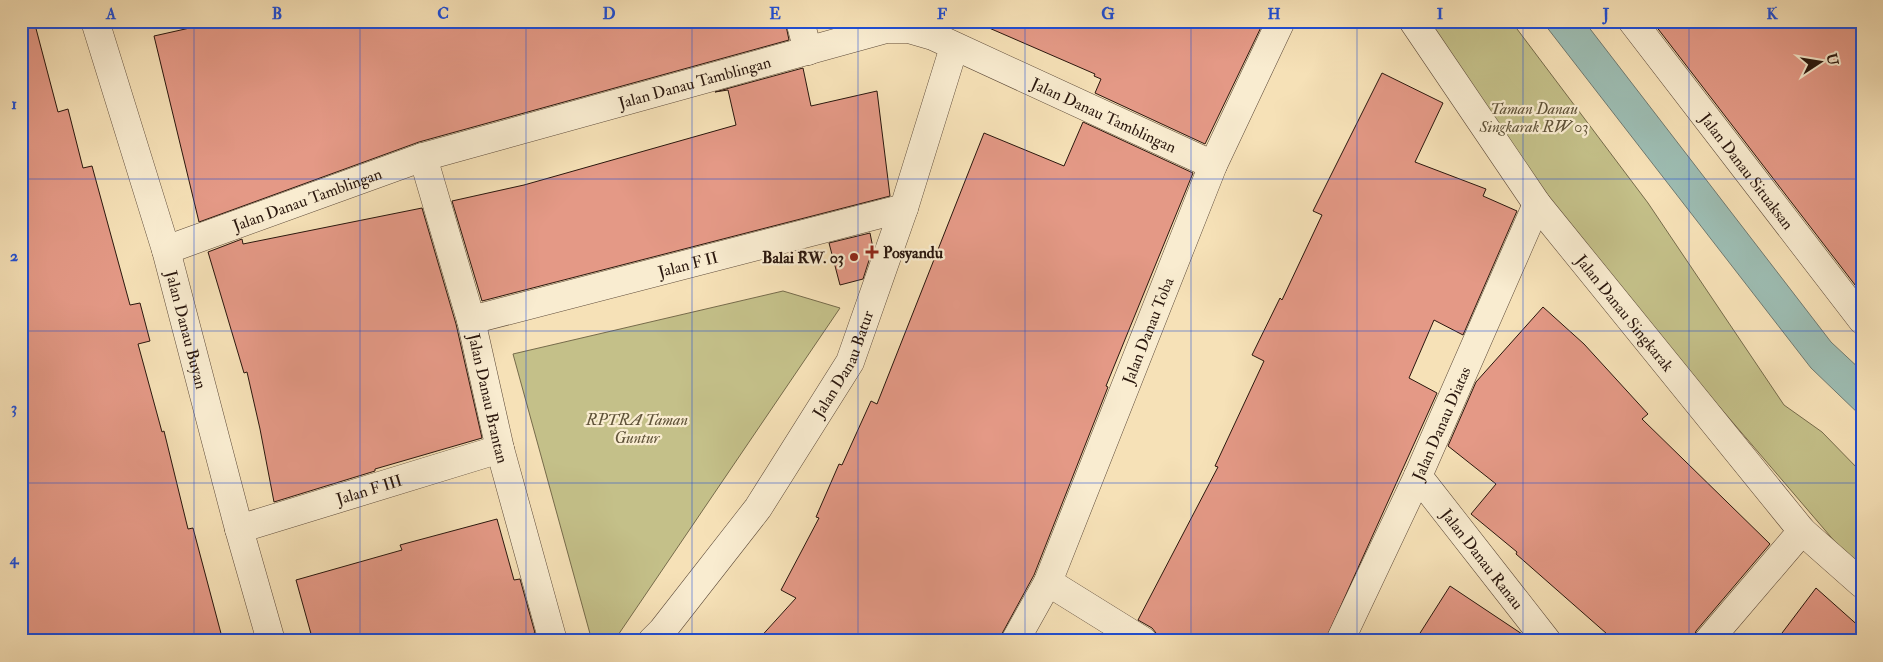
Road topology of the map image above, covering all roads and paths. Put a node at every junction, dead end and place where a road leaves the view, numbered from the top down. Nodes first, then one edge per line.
1 (95, 21) edge
2 (800, 21) edge
3 (1281, 21) edge
4 (1413, 21) edge
5 (1632, 21) edge
6 (954, 47) junction
7 (808, 50) junction
8 (423, 157) junction
9 (1214, 165) junction
10 (1537, 204) junction
11 (904, 208) junction
12 (166, 250) junction
13 (470, 320) junction
14 (1862, 320) edge
15 (500, 449) junction
16 (1418, 476) junction
17 (239, 529) junction
18 (1802, 530) junction
19 (1048, 582) junction
20 (1862, 584) edge
21 (271, 641) edge
22 (553, 641) edge
23 (652, 641) edge
24 (1015, 641) edge
25 (1143, 641) edge
26 (1340, 641) edge
27 (1547, 641) edge
28 (1708, 641) edge

1 - 12 street, Jalan Danau Buyan
2 - 7 street
3 - 9 street, Jalan Danau Toba
4 - 10 street, Jalan Danau Singkarak
5 - 14 street, Jalan Danau Situaksan
6 - 7 street, Jalan Danau Tamblingan
6 - 9 street, Jalan Danau Tamblingan
6 - 11 street, Jalan Danau Batur
7 - 8 street, Jalan Danau Tamblingan
8 - 12 street, Jalan Danau Tamblingan
8 - 13 street, Jalan Danau Brantan
9 - 19 street, Jalan Danau Toba
10 - 16 street, Jalan Danau Diatas
10 - 18 street, Jalan Danau Singkarak
11 - 13 street, Jalan F II
11 - 23 street, Jalan Danau Batur
12 - 17 street, Jalan Danau Buyan
13 - 15 street, Jalan Danau Brantan
15 - 17 street, Jalan F III
15 - 22 street, Jalan Danau Brantan
16 - 26 street, Jalan Danau Diatas
16 - 27 street, Jalan Danau Ranau
17 - 21 street, Jalan Danau Buyan
18 - 20 street, Jalan Danau Singkarak
18 - 28 street
19 - 24 street, Jalan Danau Toba
19 - 25 street

